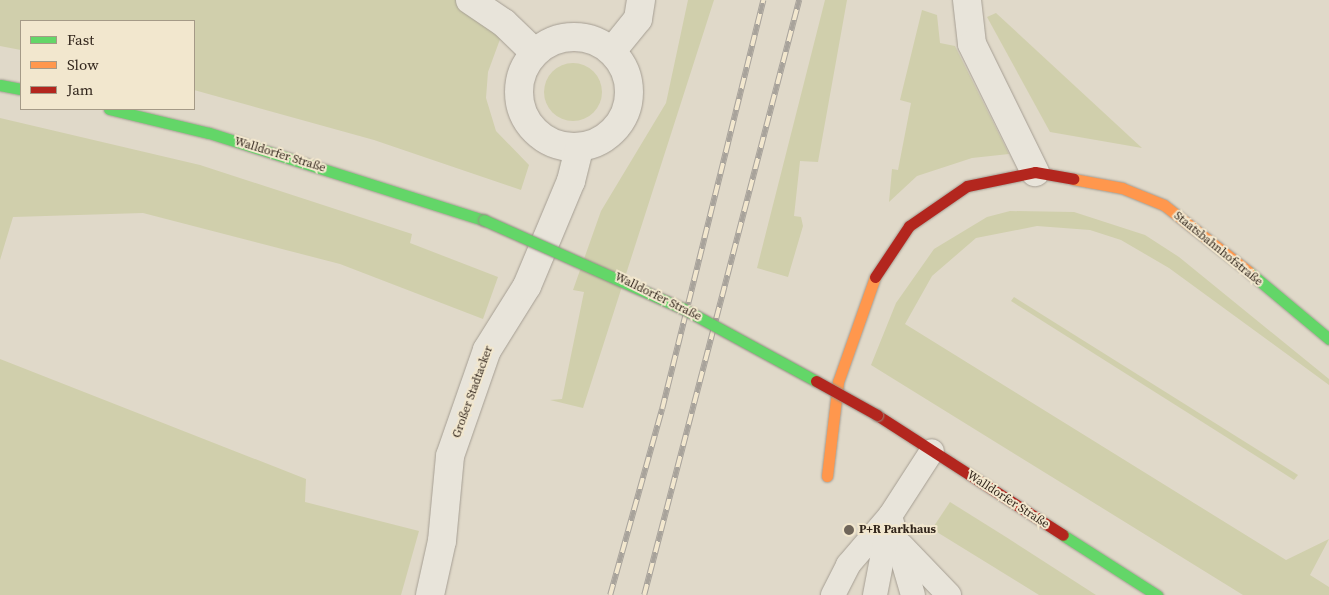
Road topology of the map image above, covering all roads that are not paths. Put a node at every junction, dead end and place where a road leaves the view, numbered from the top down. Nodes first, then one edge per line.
1 (470, 0) edge
2 (642, 0) edge
3 (968, 0) edge
4 (612, 51) junction
5 (534, 52) junction
6 (0, 85) edge
7 (20, 89) edge
8 (113, 110) edge
9 (579, 148) junction
10 (1035, 172) junction
11 (1329, 339) edge
12 (932, 451) junction
13 (826, 476) dead end
14 (890, 516) junction
15 (902, 545) junction
16 (942, 591) edge
17 (430, 595) edge
18 (833, 595) edge
19 (875, 595) edge
20 (913, 595) edge
21 (1157, 595) edge

1 - 5 street
2 - 4 street
3 - 10 street
4 - 5 street
4 - 9 street
5 - 9 street
6 - 7 street
8 - 12 street, Walldorfer Straße, bridge
9 - 17 street, Großer Stadtacker
10 - 11 street, Staatsbahnhofstraße
10 - 13 street, Staatsbahnhofstraße
12 - 14 lane
12 - 21 street, Walldorfer Straße
14 - 15 lane
14 - 18 lane
14 - 19 lane
15 - 16 lane
15 - 20 lane

